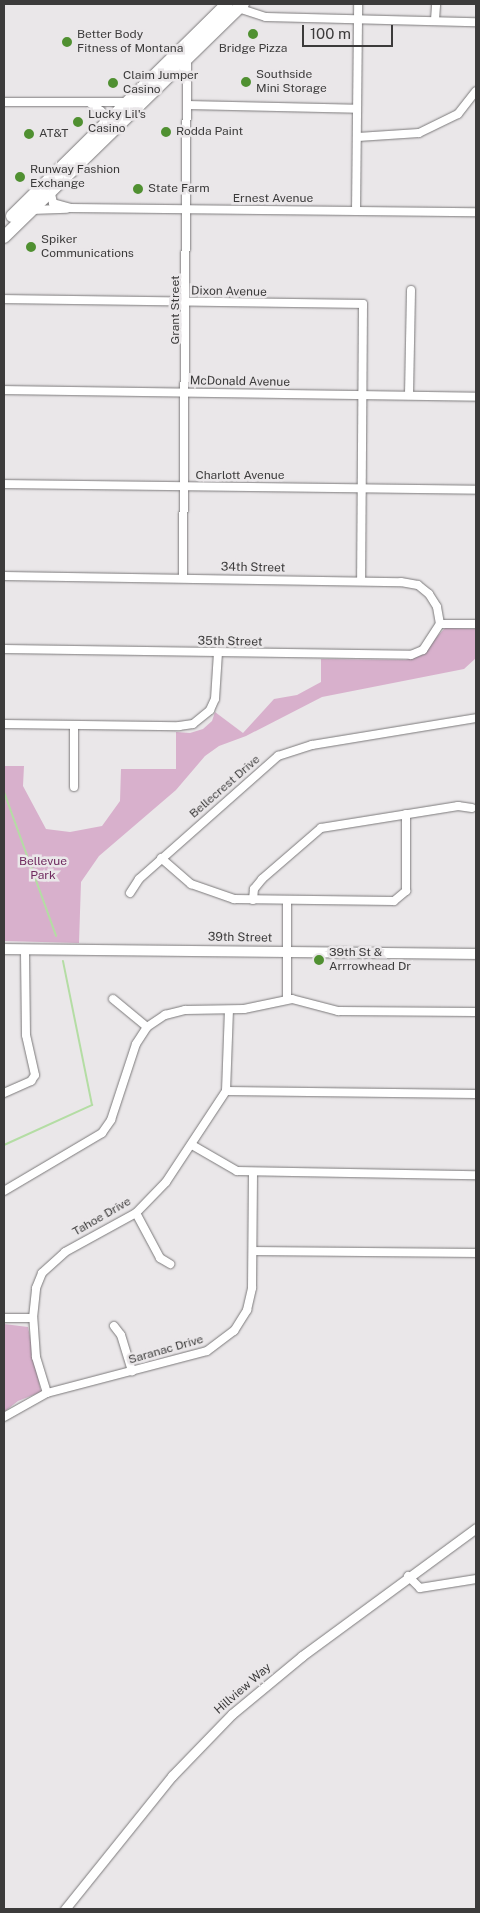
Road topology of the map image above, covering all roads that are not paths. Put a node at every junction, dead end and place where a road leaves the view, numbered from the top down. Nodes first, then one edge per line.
1 (358, 4) edge
2 (436, 4) edge
3 (235, 5) edge
4 (358, 19) junction
5 (435, 20) junction
6 (476, 22) edge
7 (187, 49) junction
8 (476, 91) edge
9 (4, 102) edge
10 (126, 102) junction
11 (90, 103) junction
12 (187, 105) junction
13 (357, 109) junction
14 (105, 123) junction
15 (358, 137) junction
16 (50, 189) junction
17 (28, 205) junction
18 (4, 207) edge
19 (70, 208) junction
20 (188, 210) junction
21 (475, 210) edge
22 (356, 211) junction
23 (4, 224) edge
24 (4, 237) edge
25 (411, 290) dead end
26 (4, 299) edge
27 (187, 302) junction
28 (4, 390) edge
29 (186, 392) junction
30 (363, 395) junction
31 (410, 395) junction
32 (476, 397) edge
33 (4, 484) edge
34 (184, 487) junction
35 (362, 488) junction
36 (476, 490) edge
37 (4, 576) edge
38 (183, 578) junction
39 (361, 580) junction
40 (440, 624) junction
41 (476, 624) edge
42 (4, 649) edge
43 (218, 653) junction
44 (476, 718) edge
45 (4, 724) edge
46 (74, 725) junction
47 (74, 787) dead end
48 (472, 808) dead end
49 (406, 814) junction
50 (162, 858) junction
51 (130, 893) dead end
52 (253, 900) junction
53 (287, 901) junction
54 (4, 949) edge
55 (25, 949) junction
56 (287, 951) junction
57 (476, 954) edge
58 (113, 999) dead end
59 (286, 999) junction
60 (229, 1010) junction
61 (476, 1012) edge
62 (147, 1027) junction
63 (226, 1091) junction
64 (4, 1092) edge
65 (476, 1094) edge
66 (192, 1145) junction
67 (253, 1172) junction
68 (476, 1175) edge
69 (4, 1191) edge
70 (136, 1213) junction
71 (254, 1251) junction
72 (476, 1253) edge
73 (170, 1264) dead end
74 (4, 1318) edge
75 (33, 1318) junction
76 (114, 1326) dead end
77 (132, 1371) junction
78 (47, 1393) junction
79 (4, 1417) edge
80 (476, 1528) edge
81 (408, 1576) junction
82 (476, 1579) edge
83 (65, 1909) edge

1 - 4 street
2 - 5 street
3 - 4 street
3 - 7 highway
4 - 5 street
4 - 13 street
5 - 6 street
7 - 10 highway
7 - 12 street, Grant Street
7 - 16 highway
8 - 15 street
9 - 11 street
10 - 11 street
10 - 14 highway
11 - 14 street
12 - 13 street
12 - 20 street, Grant Street
13 - 15 street
14 - 17 highway
15 - 22 street
16 - 17 highway
16 - 19 street
17 - 18 highway
17 - 19 street, Ernest Avenue
17 - 23 highway
17 - 24 highway
19 - 20 street, Ernest Avenue
20 - 22 street, Ernest Avenue
20 - 27 street, Grant Street
21 - 22 street, Ernest Avenue
25 - 31 street
26 - 27 street, Dixon Avenue
27 - 29 street, Grant Street
27 - 30 street, Dixon Avenue
28 - 29 street, McDonald Avenue
29 - 30 street, McDonald Avenue
29 - 34 street, Grant Street
30 - 31 street, McDonald Avenue
30 - 35 street
31 - 32 street, McDonald Avenue
33 - 34 street, Charlott Avenue
34 - 35 street, Charlott Avenue
34 - 38 street, Grant Street
35 - 36 street, Charlott Avenue
35 - 39 street
37 - 38 street, 34th Street
38 - 39 street, 34th Street
39 - 40 street, 34th Street
40 - 41 street
40 - 43 street, 35th Street
42 - 43 street, 35th Street
43 - 46 street
44 - 50 street, Bellecrest Drive
45 - 46 street
46 - 47 street
48 - 49 street
49 - 52 street
49 - 53 street
50 - 51 street, Bellecrest Drive
50 - 52 street
52 - 53 street
53 - 56 street
54 - 55 main road, 39th Street
55 - 56 main road, 39th Street
55 - 64 street
56 - 57 main road, 39th Street
56 - 59 street
58 - 62 street
59 - 60 street
59 - 61 street
60 - 62 street
60 - 63 street
62 - 69 street
63 - 65 street
63 - 66 street, Tahoe Drive
66 - 67 street
66 - 70 street, Tahoe Drive
67 - 68 street
67 - 71 street, Saranac Drive
70 - 73 street
70 - 75 street, Tahoe Drive
71 - 72 street
71 - 77 street, Saranac Drive
74 - 75 street
75 - 78 street, Tahoe Drive
76 - 77 street
77 - 78 street, Saranac Drive
78 - 79 street, Saranac Drive
80 - 81 street, Hillview Way
81 - 82 street
81 - 83 street, Hillview Way

